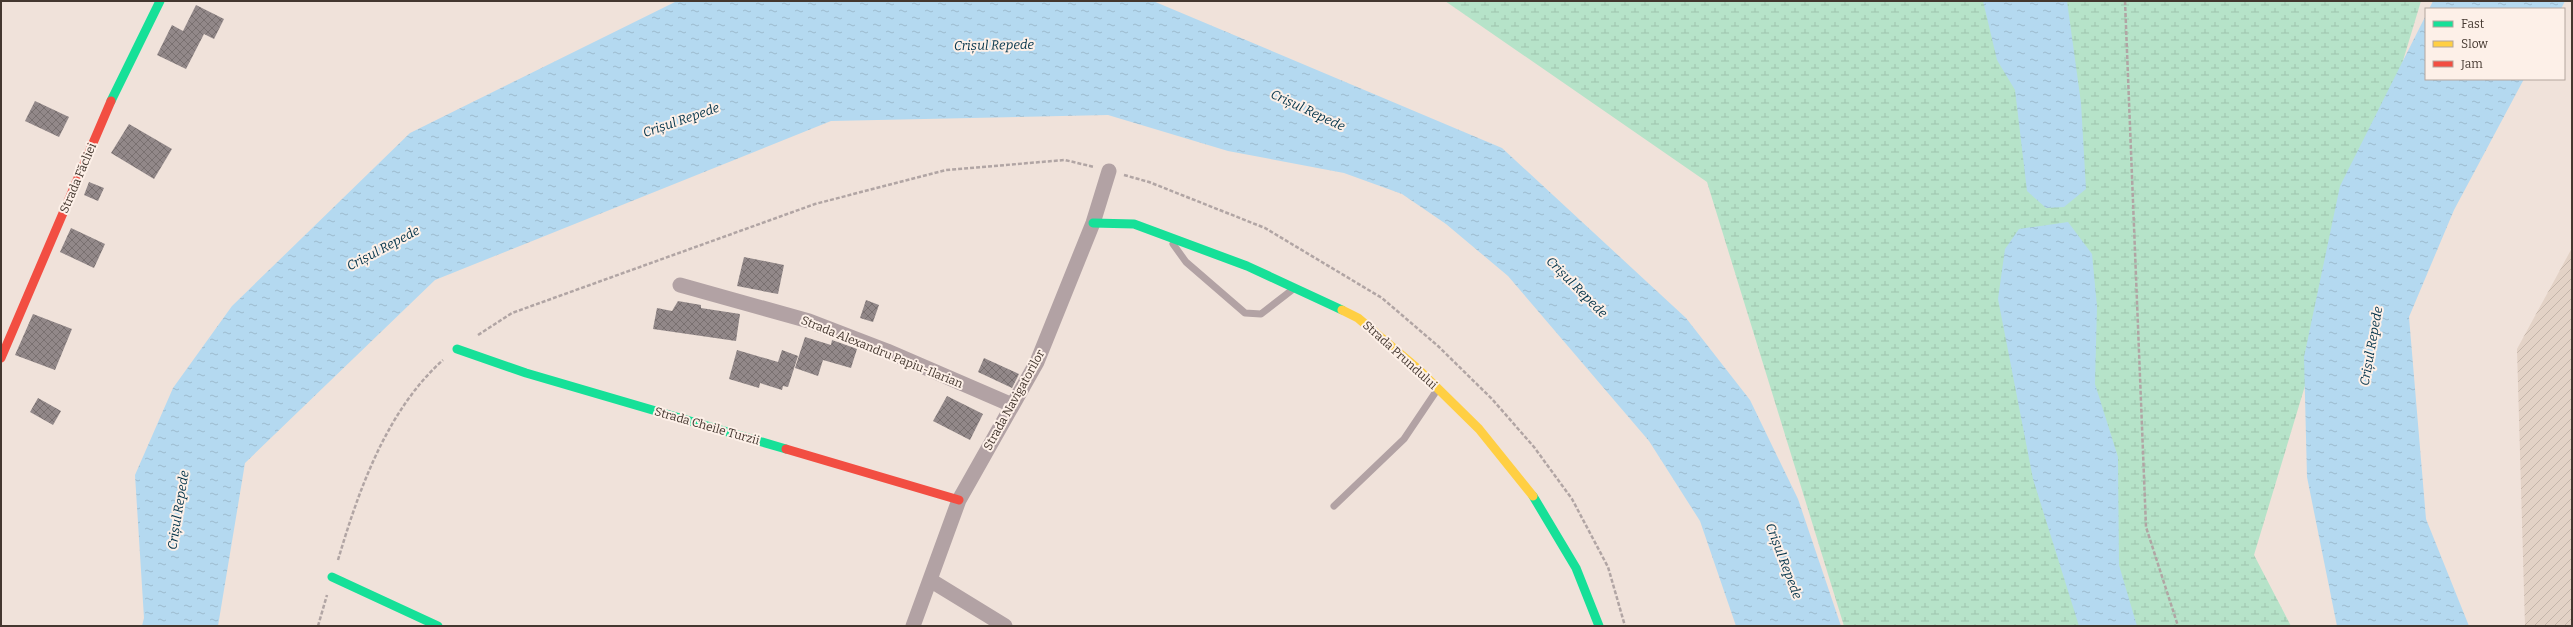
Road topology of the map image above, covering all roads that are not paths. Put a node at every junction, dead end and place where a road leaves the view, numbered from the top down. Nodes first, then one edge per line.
1 (160, 1) edge
2 (1109, 170) dead end
3 (1093, 223) junction
4 (1169, 239) junction
5 (680, 285) dead end
6 (1294, 288) junction
7 (457, 349) dead end
8 (1, 358) edge
9 (1438, 388) junction
10 (1012, 405) junction
11 (959, 500) junction
12 (1334, 506) dead end
13 (332, 577) road end
14 (930, 580) junction
15 (438, 626) edge
16 (913, 626) edge
17 (1005, 626) edge
18 (1599, 626) edge

1 - 8 street, Strada Făcliei
2 - 3 street, Strada Navigatorilor
3 - 4 street, Strada Prundului
3 - 10 street, Strada Navigatorilor
4 - 6 street, Strada Prundului
4 - 6 lane
5 - 10 street, Strada Alexandru Papiu-Ilarian
6 - 9 street, Strada Prundului
7 - 11 street, Strada Cheile Turzii
9 - 12 lane
9 - 18 street, Strada Prundului
10 - 11 street, Strada Navigatorilor
11 - 14 street, Strada Navigatorilor
13 - 15 street
14 - 16 street, Strada Navigatorilor
14 - 17 street

